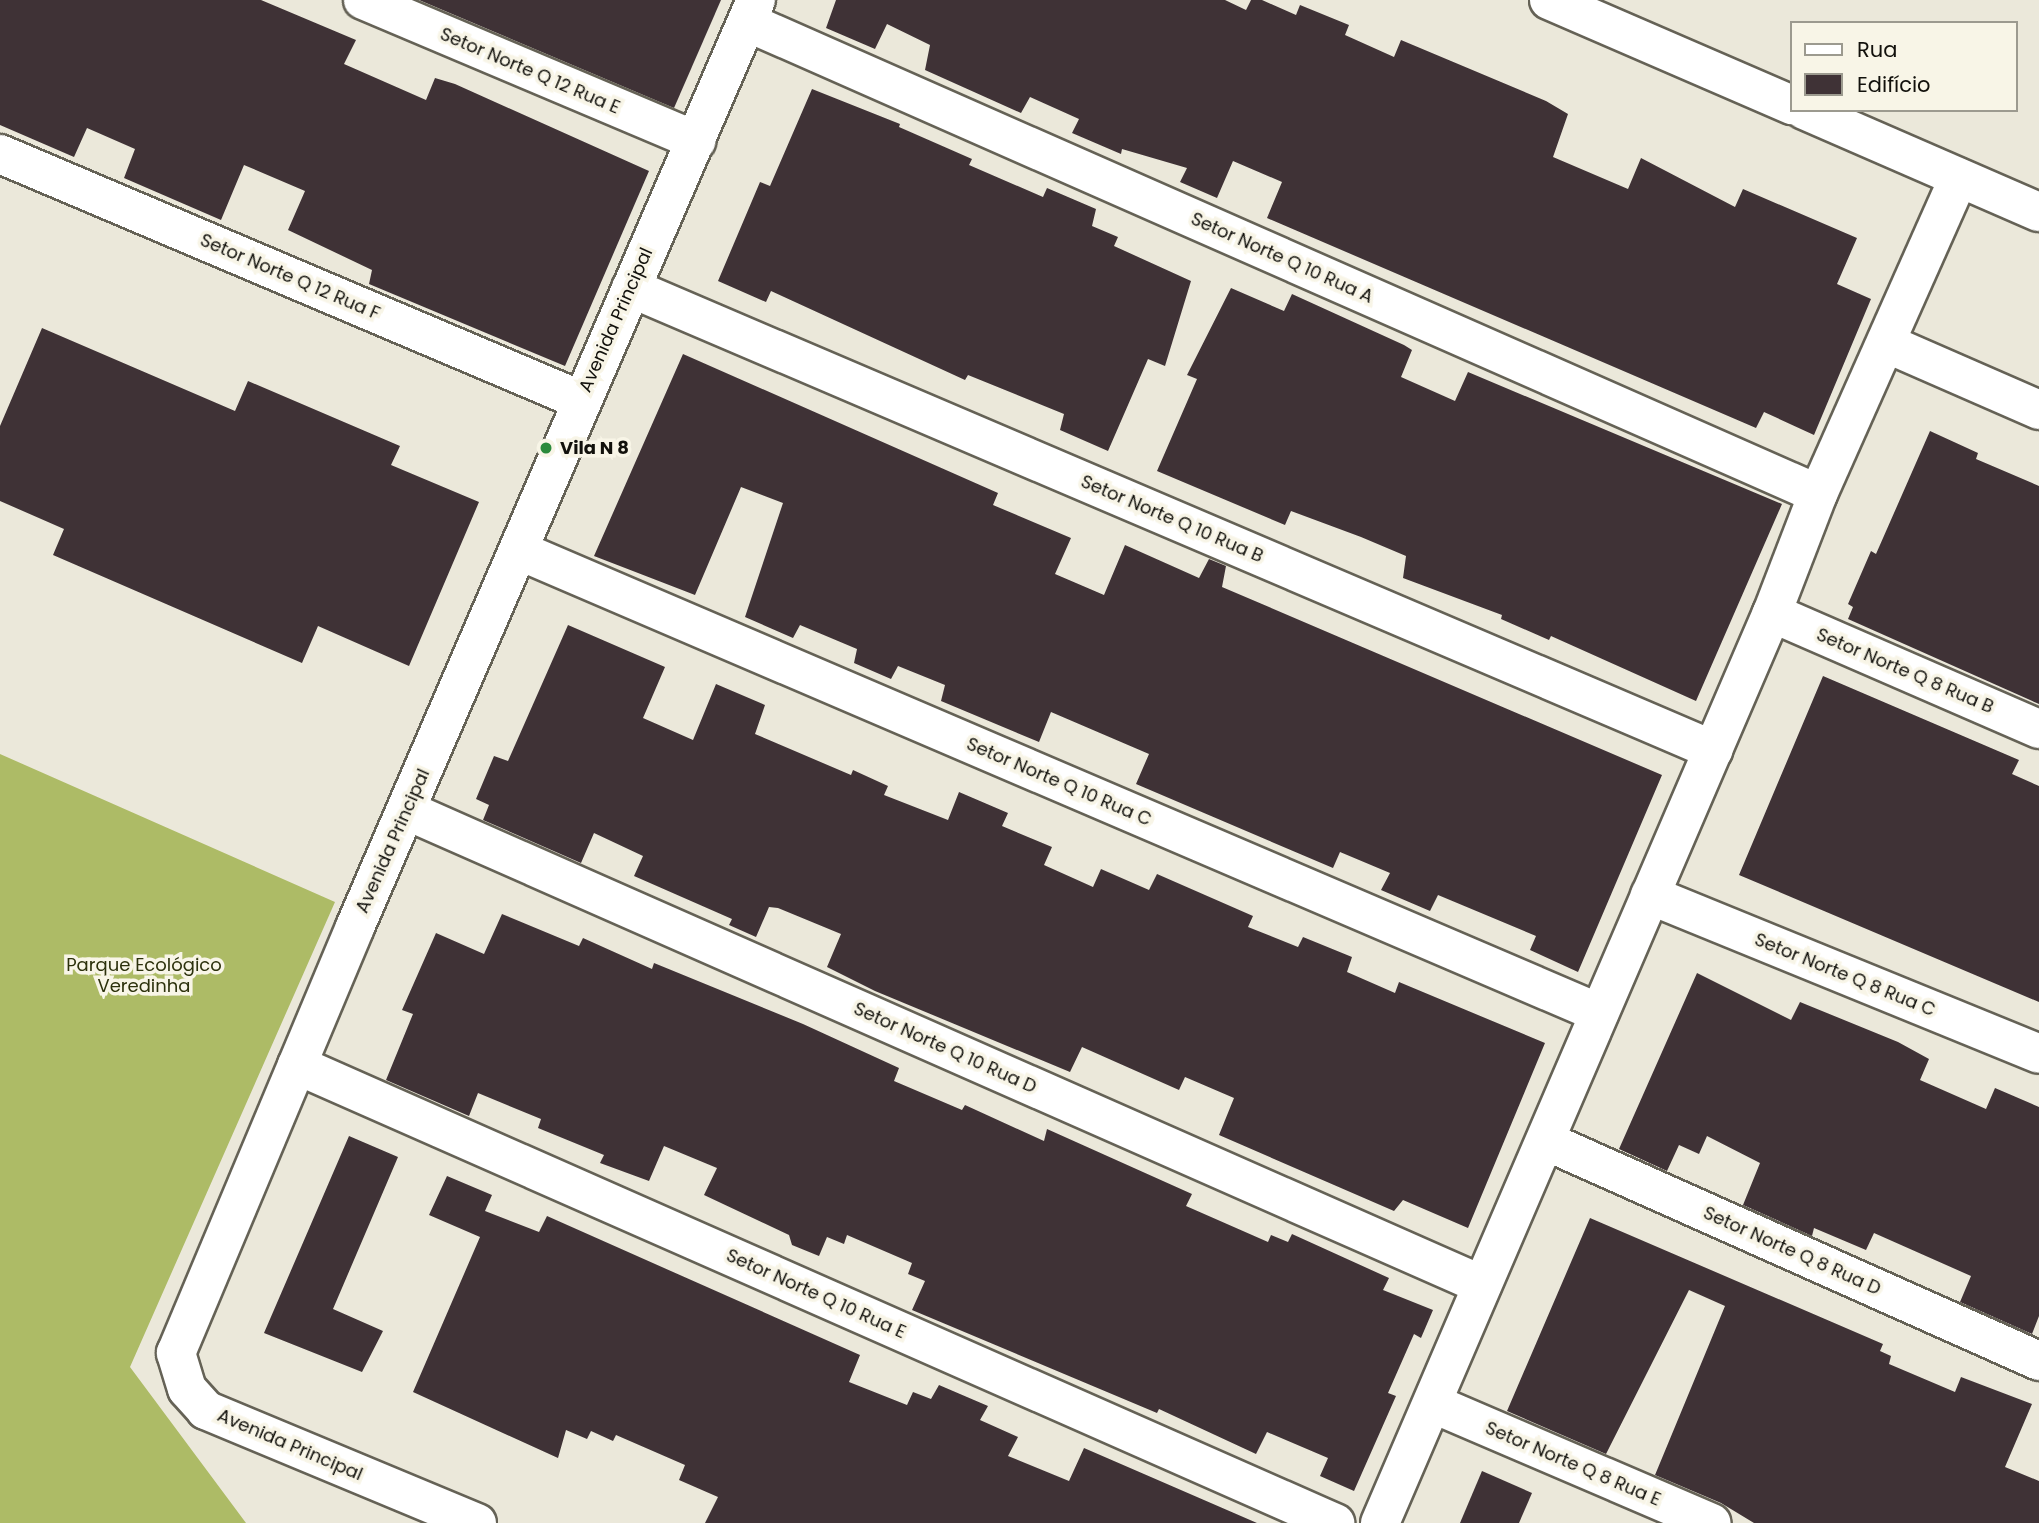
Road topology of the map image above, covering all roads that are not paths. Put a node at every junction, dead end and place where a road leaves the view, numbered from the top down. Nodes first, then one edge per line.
1 (363, 0) edge
2 (1549, 0) edge
3 (752, 11) edge
4 (1790, 104) edge
5 (1809, 112) edge
6 (696, 141) junction
7 (0, 154) edge
8 (1959, 178) junction
9 (2039, 212) edge
10 (631, 288) junction
11 (1888, 344) junction
12 (580, 400) junction
13 (2039, 410) edge
14 (1818, 494) junction
15 (520, 551) junction
16 (1772, 613) junction
17 (2039, 729) edge
18 (1713, 750) junction
19 (408, 811) junction
20 (1650, 895) junction
21 (1599, 1013) junction
22 (2039, 1054) edge
23 (297, 1065) junction
24 (1546, 1141) junction
25 (1482, 1285) junction
26 (2039, 1361) edge
27 (1434, 1404) junction
28 (477, 1523) edge
29 (1335, 1523) edge
30 (1380, 1523) edge
31 (1712, 1523) edge

1 - 6 street, Setor Norte Q 12 Rua E
2 - 4 street
3 - 6 street, Avenida Principal
3 - 14 street, Setor Norte Q 10 Rua A
5 - 8 street
6 - 10 street, Avenida Principal
7 - 12 street, Setor Norte Q 12 Rua F
8 - 9 street
8 - 11 street
10 - 12 street, Avenida Principal
10 - 18 street, Setor Norte Q 10 Rua B
11 - 13 street
11 - 14 street
12 - 15 street, Avenida Principal
14 - 16 street
15 - 19 street, Avenida Principal
15 - 21 street, Setor Norte Q 10 Rua C
16 - 17 street, Setor Norte Q 8 Rua B
16 - 18 street
18 - 20 street
19 - 23 street, Avenida Principal
19 - 25 street, Setor Norte Q 10 Rua D
20 - 21 street
20 - 22 street, Setor Norte Q 8 Rua C
21 - 24 street
23 - 28 street, Avenida Principal
23 - 29 street, Setor Norte Q 10 Rua E
24 - 25 street
24 - 26 street, Setor Norte Q 8 Rua D
25 - 27 street
27 - 30 street
27 - 31 street, Setor Norte Q 8 Rua E

